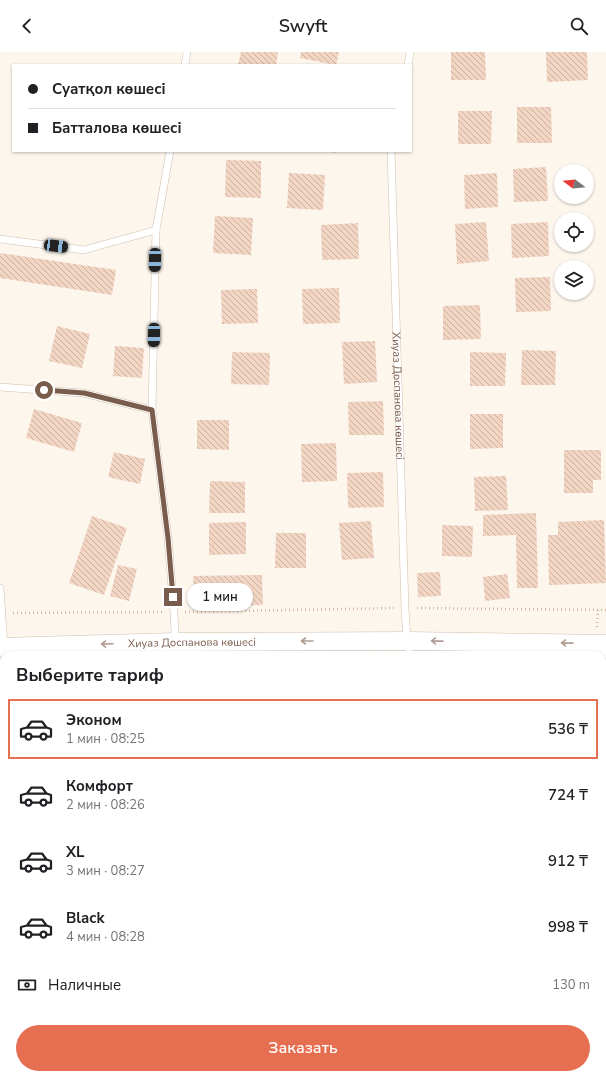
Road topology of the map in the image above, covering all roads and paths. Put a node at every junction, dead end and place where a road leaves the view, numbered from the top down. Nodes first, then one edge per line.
1 (187, 52) edge
2 (410, 52) edge
3 (185, 64) edge
4 (408, 64) edge
5 (170, 152) edge
6 (391, 152) edge
7 (156, 230) junction
8 (0, 239) edge
9 (0, 387) edge
10 (152, 410) junction
11 (0, 588) edge
12 (405, 608) junction
13 (606, 610) edge
14 (174, 612) junction
15 (2, 613) junction
16 (606, 644) edge
17 (409, 648) edge
18 (175, 649) edge
19 (2, 651) edge
20 (88, 651) edge

1 - 3 lane
2 - 4 lane
5 - 7 lane
6 - 12 lane, Хиуаз Доспанова көшесі
7 - 8 lane
7 - 10 lane
9 - 10 lane
10 - 14 lane
11 - 15 lane
12 - 13 path
12 - 14 path
12 - 17 lane, Хиуаз Доспанова көшесі
14 - 15 path
14 - 18 lane
15 - 19 lane
16 -> 17 street, Хиуаз Доспанова көшесі
17 -> 18 street, Хиуаз Доспанова көшесі
18 -> 20 street, Хиуаз Доспанова көшесі

